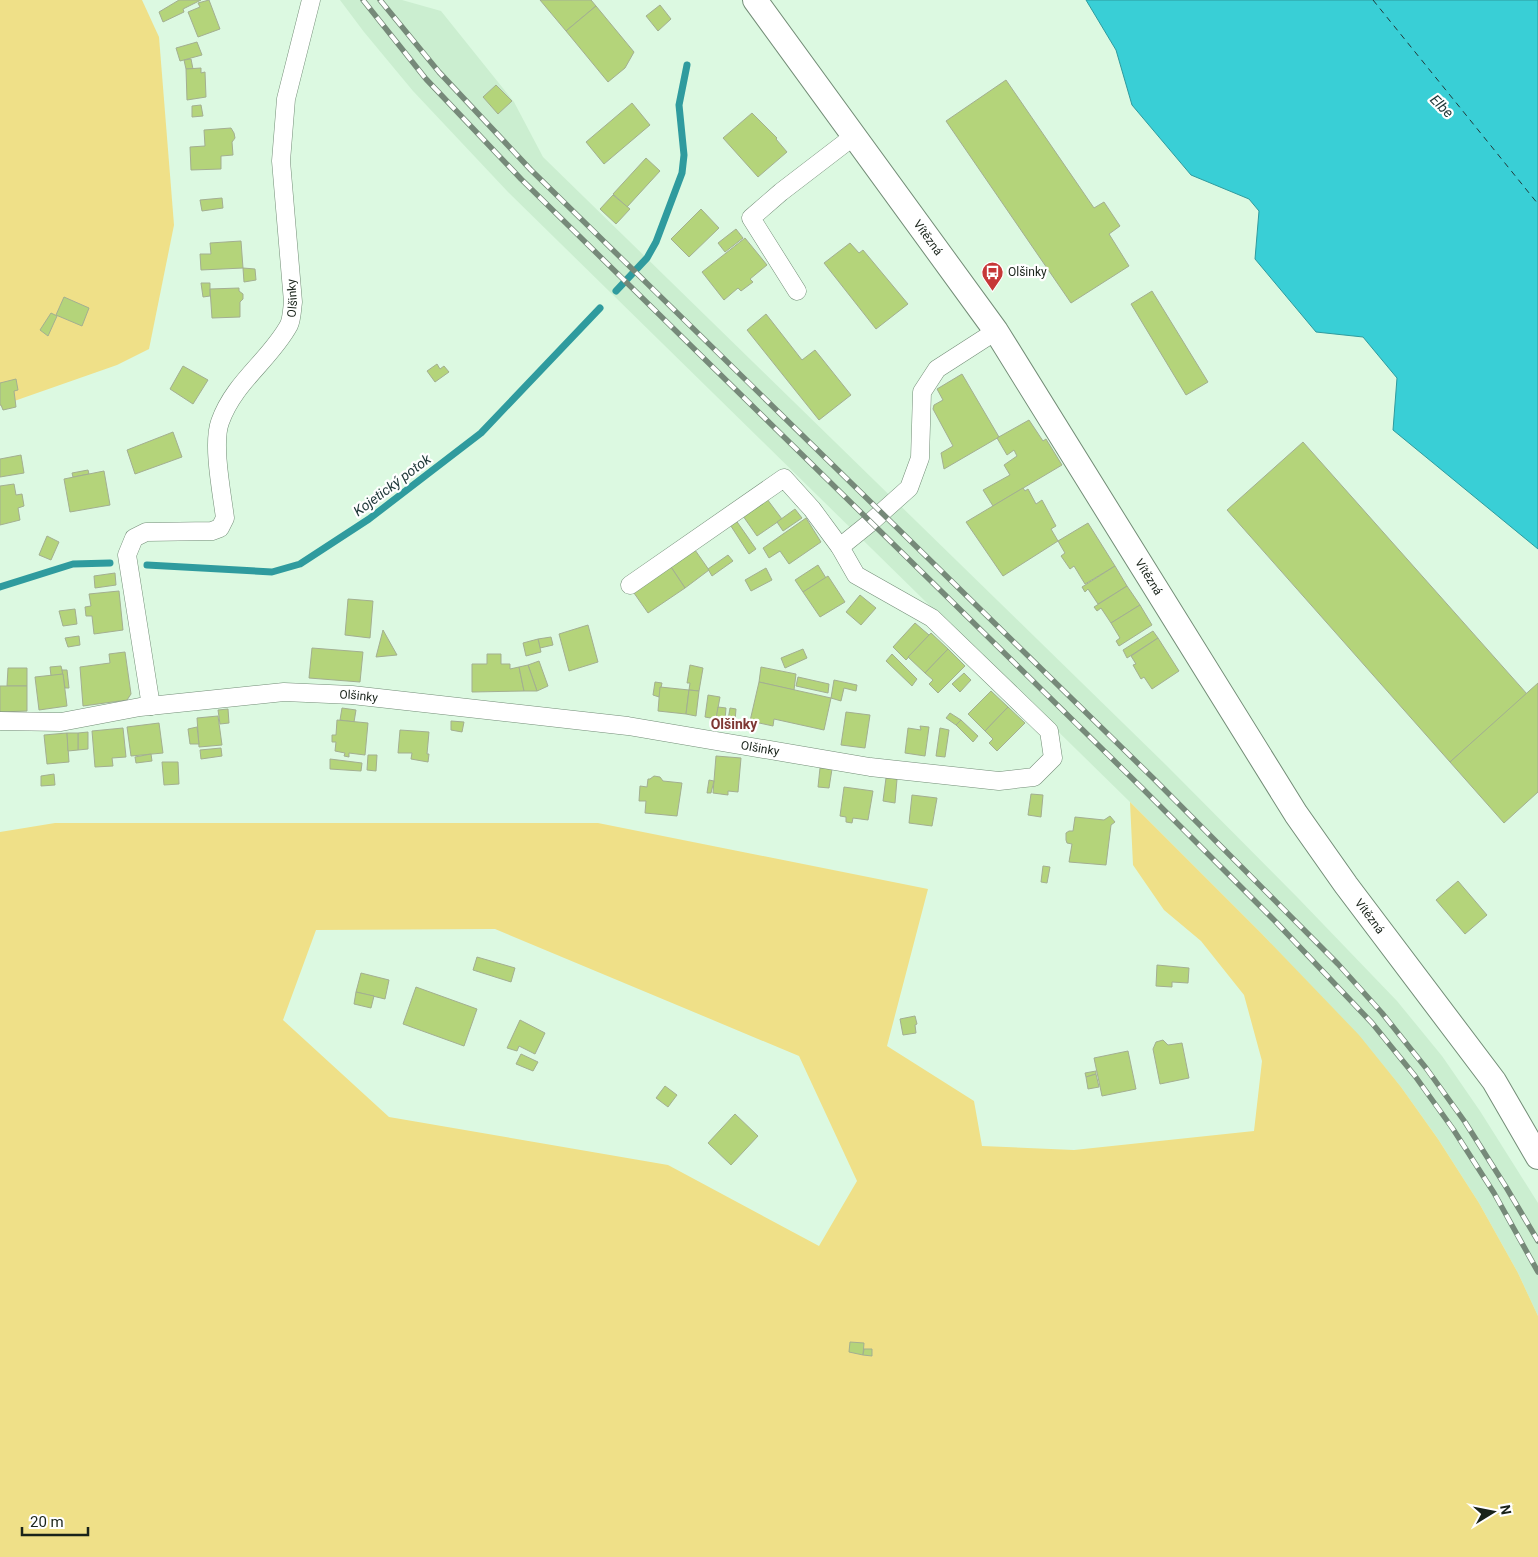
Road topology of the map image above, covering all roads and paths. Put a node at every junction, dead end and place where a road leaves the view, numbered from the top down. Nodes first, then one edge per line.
1 (311, 0) edge
2 (755, 0) edge
3 (854, 136) junction
4 (797, 291) dead end
5 (996, 331) junction
6 (840, 547) junction
7 (630, 585) dead end
8 (151, 706) junction
9 (0, 721) edge
10 (1538, 1157) edge

1 - 8 street, Olšinky
2 - 3 main road, Vítězná
3 - 4 street
3 - 5 main road, Vítězná
5 - 6 street
5 - 10 main road, Vítězná
6 - 7 street, Olšinky
6 - 8 street, Olšinky
8 - 9 street, Olšinky

